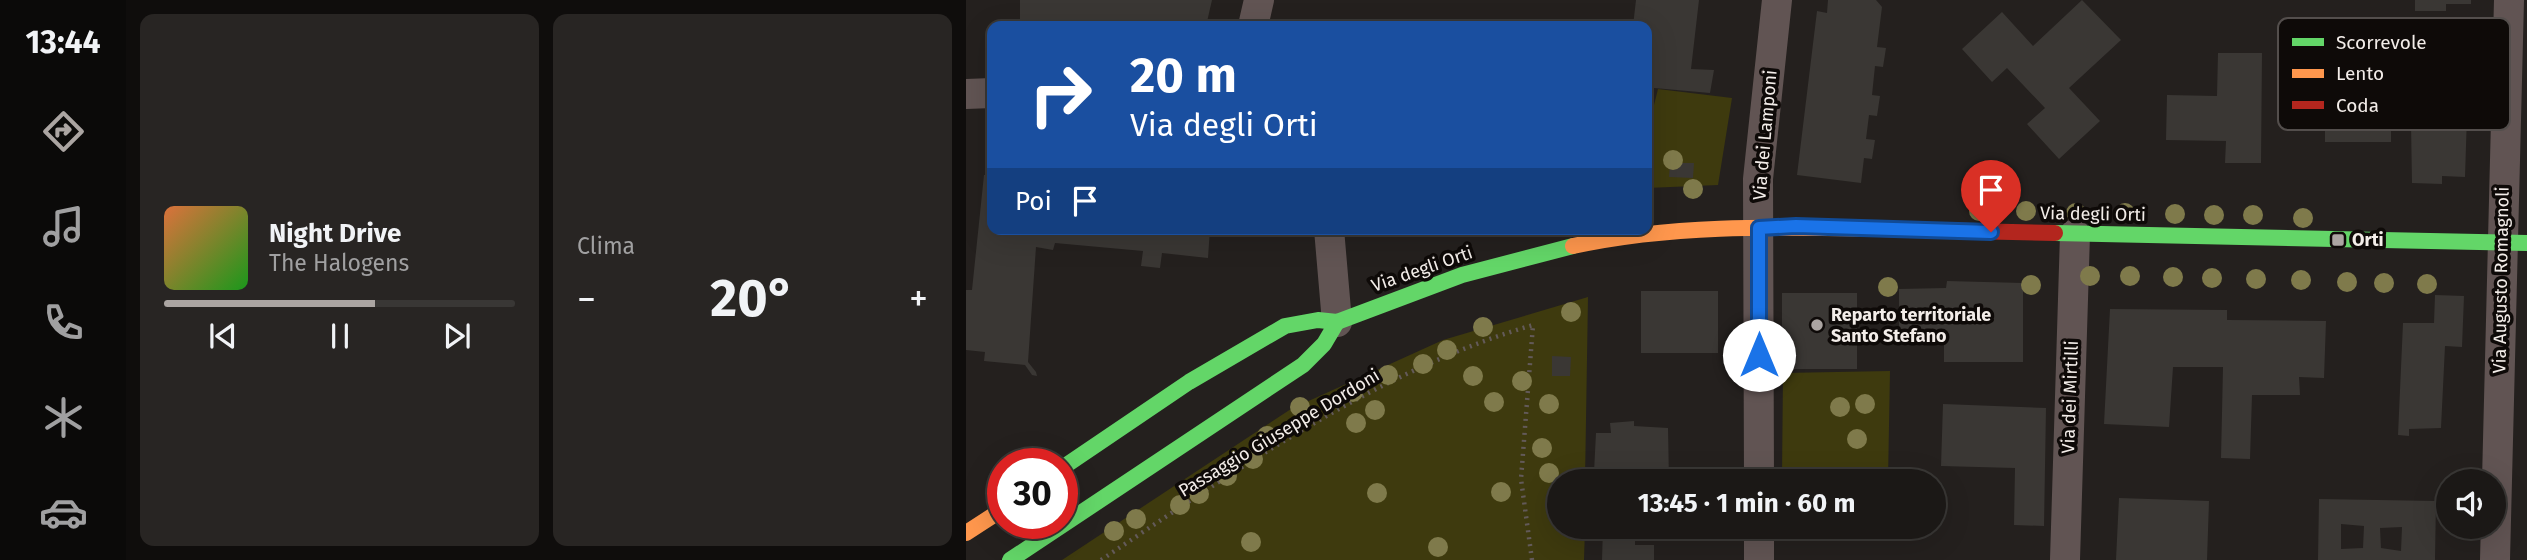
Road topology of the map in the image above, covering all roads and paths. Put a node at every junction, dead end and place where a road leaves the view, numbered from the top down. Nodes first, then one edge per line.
1 (1258, 0) edge
2 (1777, 0) edge
3 (2509, 0) edge
4 (2509, 18) edge
5 (1254, 21) edge
6 (2510, 49) edge
7 (987, 93) edge
8 (966, 94) edge
9 (1759, 228) junction
10 (1652, 234) edge
11 (2075, 234) junction
12 (1330, 235) edge
13 (1559, 235) edge
14 (1643, 235) edge
15 (1578, 244) junction
16 (2514, 244) edge
17 (1337, 322) junction
18 (1078, 457) edge
19 (1759, 469) edge
20 (987, 519) edge
21 (966, 533) edge
22 (1759, 539) edge
23 (1010, 560) edge
24 (1101, 560) edge
25 (1532, 560) edge
26 (1759, 560) edge
27 (2065, 560) edge
28 (2495, 560) edge

1 - 5 street
2 - 9 street, Via dei Lamponi
3 - 4 street, Via Augusto Romagnoli
6 - 16 street, Via Augusto Romagnoli
7 - 8 street
9 - 10 main road, Via degli Orti
9 - 11 main road, Via degli Orti
9 - 19 street, Via dei Lamponi
11 - 16 main road, Via degli Orti
11 - 27 street, Via dei Mirtilli
12 - 17 street
13 - 15 street
14 - 15 main road, Via degli Orti
15 - 17 main road, Via degli Orti
16 - 28 street, Via Augusto Romagnoli
17 - 18 main road, Via degli Orti
17 - 23 main road
20 - 21 main road
22 - 26 street
24 - 25 path, Passaggio Giuseppe Dordoni

